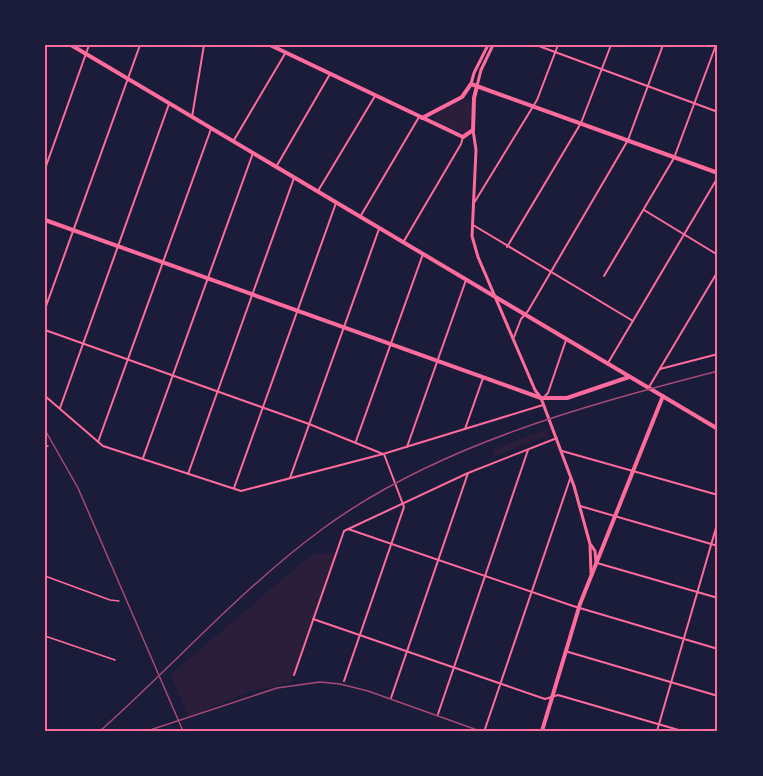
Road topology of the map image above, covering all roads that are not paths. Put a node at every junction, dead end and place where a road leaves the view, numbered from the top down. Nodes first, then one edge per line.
1 (71, 45) edge
2 (89, 45) edge
3 (140, 45) edge
4 (204, 45) edge
5 (270, 45) edge
6 (488, 45) edge
7 (493, 45) edge
8 (536, 45) edge
9 (558, 45) edge
10 (611, 45) edge
11 (663, 45) edge
12 (716, 45) edge
13 (286, 52) junction
14 (555, 52) junction
15 (86, 54) junction
16 (602, 69) junction
17 (330, 74) junction
18 (128, 78) junction
19 (471, 84) junction
20 (477, 86) junction
21 (648, 86) junction
22 (375, 96) junction
23 (462, 97) junction
24 (473, 102) junction
25 (170, 104) junction
26 (694, 104) junction
27 (534, 106) junction
28 (718, 112) edge
29 (192, 117) junction
30 (420, 118) junction
31 (581, 123) junction
32 (211, 128) junction
33 (473, 130) junction
34 (463, 137) junction
35 (233, 141) junction
36 (628, 141) junction
37 (253, 153) junction
38 (674, 158) junction
39 (276, 166) junction
40 (45, 168) edge
41 (718, 175) edge
42 (294, 178) junction
43 (318, 192) junction
44 (336, 203) junction
45 (473, 204) junction
46 (644, 210) junction
47 (360, 217) junction
48 (45, 220) edge
49 (471, 224) junction
50 (380, 229) junction
51 (73, 230) junction
52 (684, 235) junction
53 (403, 242) junction
54 (118, 246) junction
55 (507, 247) junction
56 (423, 254) junction
57 (718, 255) edge
58 (163, 262) junction
59 (718, 271) edge
60 (550, 272) junction
61 (604, 276) dead end
62 (208, 278) junction
63 (466, 280) junction
64 (253, 294) junction
65 (494, 296) junction
66 (45, 309) edge
67 (298, 310) junction
68 (525, 314) junction
69 (633, 321) junction
70 (344, 327) junction
71 (45, 330) edge
72 (513, 340) junction
73 (566, 340) junction
74 (84, 344) junction
75 (390, 344) junction
76 (718, 354) edge
77 (128, 360) junction
78 (437, 360) junction
79 (608, 364) junction
80 (660, 369) junction
81 (174, 376) junction
82 (484, 377) junction
83 (629, 377) junction
84 (648, 388) junction
85 (218, 392) junction
86 (45, 396) edge
87 (663, 396) junction
88 (541, 398) junction
89 (543, 405) junction
90 (60, 408) junction
91 (262, 408) junction
92 (309, 424) junction
93 (465, 429) junction
94 (718, 429) edge
95 (557, 438) junction
96 (356, 441) junction
97 (98, 442) junction
98 (407, 447) junction
99 (529, 449) junction
100 (561, 450) junction
101 (384, 454) junction
102 (143, 458) junction
103 (633, 470) junction
104 (468, 473) junction
105 (189, 474) junction
106 (290, 478) junction
107 (571, 478) junction
108 (233, 490) junction
109 (718, 495) edge
110 (403, 502) junction
111 (580, 506) junction
112 (615, 516) junction
113 (718, 521) edge
114 (348, 529) junction
115 (392, 543) junction
116 (590, 544) junction
117 (711, 544) junction
118 (718, 546) edge
119 (438, 559) junction
120 (596, 562) junction
121 (591, 575) junction
122 (45, 576) edge
123 (485, 576) junction
124 (532, 592) junction
125 (697, 592) junction
126 (718, 598) edge
127 (119, 601) dead end
128 (579, 608) junction
129 (314, 619) junction
130 (360, 635) junction
131 (45, 636) edge
132 (683, 639) junction
133 (718, 649) edge
134 (407, 651) junction
135 (565, 651) junction
136 (116, 660) dead end
137 (454, 667) junction
138 (294, 675) dead end
139 (344, 681) dead end
140 (671, 682) junction
141 (501, 683) junction
142 (718, 696) edge
143 (552, 697) junction
144 (391, 698) dead end
145 (438, 714) dead end
146 (659, 724) junction
147 (485, 729) dead end
148 (542, 731) edge
149 (657, 731) edge
150 (682, 731) edge

1 - 15 main road
2 - 15 street
3 - 18 street
4 - 29 street
5 - 13 main road
6 - 19 street
7 - 20 street
8 - 14 street
9 - 14 street
10 - 16 street
11 - 21 street
12 - 26 street
13 - 17 main road
13 - 35 street
14 - 16 street
14 - 27 street
15 - 18 main road
15 - 40 street
16 - 21 street
16 - 31 street
17 - 22 main road
17 - 39 street
18 - 25 main road
18 - 51 street
19 - 20 main road
19 - 23 main road
20 - 24 main road
20 - 27 main road
21 - 26 street
21 - 36 street
22 - 30 main road
22 - 43 street
23 - 24 main road
23 - 30 main road
24 - 33 main road
25 - 29 main road
25 - 54 street
26 - 28 street
26 - 38 street
27 - 31 main road
27 - 45 street
29 - 32 main road
30 - 34 main road
30 - 47 street
31 - 36 main road
31 - 55 street
32 - 35 main road
32 - 58 street
33 - 34 main road
33 - 45 street
34 - 53 street
35 - 37 main road
36 - 38 main road
36 - 60 street
37 - 39 main road
37 - 62 street
38 - 41 main road
38 - 46 street
39 - 42 main road
41 - 52 street
42 - 43 main road
42 - 64 street
43 - 44 main road
44 - 47 main road
44 - 67 street
45 - 49 street
46 - 52 street
46 - 61 street
47 - 50 main road
48 - 51 main road
49 - 55 street
49 - 65 street
50 - 53 main road
50 - 70 street
51 - 54 main road
51 - 66 street
52 - 57 street
52 - 69 street
53 - 56 main road
54 - 58 main road
54 - 74 street
55 - 60 street
56 - 63 main road
56 - 75 street
58 - 62 main road
58 - 77 street
59 - 80 street
60 - 68 street
60 - 69 street
62 - 64 main road
62 - 81 street
63 - 65 main road
63 - 78 street
64 - 67 main road
64 - 85 street
65 - 68 main road
65 - 72 street
67 - 70 main road
67 - 91 street
68 - 72 street
68 - 73 main road
69 - 79 street
70 - 75 main road
70 - 92 street
71 - 74 street
72 - 88 street
73 - 79 main road
73 - 88 street
74 - 77 street
74 - 90 street
75 - 78 main road
75 - 96 street
76 - 80 street
77 - 81 street
77 - 97 street
78 - 82 main road
78 - 98 street
79 - 83 main road
80 - 84 street
81 - 85 street
81 - 102 street
82 - 88 main road
82 - 93 street
83 - 84 main road
83 - 88 main road
84 - 87 main road
85 - 91 street
85 - 105 street
86 - 90 street
87 - 94 main road
87 - 103 main road
88 - 89 street
89 - 93 street
89 - 95 street
90 - 97 street
91 - 92 street
91 - 108 street
92 - 96 street
92 - 106 street
93 - 98 street
95 - 99 street
95 - 100 street
96 - 101 street
97 - 102 street
98 - 101 street
99 - 104 street
99 - 123 street
100 - 103 street
100 - 107 street
101 - 106 street
101 - 110 street
102 - 105 street
103 - 109 street
103 - 112 main road
104 - 110 street
104 - 119 street
105 - 108 street
106 - 108 street
107 - 111 street
107 - 124 street
110 - 114 street
110 - 115 street
111 - 112 street
111 - 116 street
112 - 117 street
112 - 120 main road
113 - 117 street
114 - 115 street
114 - 129 street
115 - 119 street
115 - 130 street
116 - 120 street
116 - 121 street
117 - 118 street
117 - 125 street
119 - 123 street
119 - 134 street
120 - 121 main road
120 - 125 street
121 - 128 main road
122 - 127 lane
123 - 124 street
123 - 137 street
124 - 128 street
124 - 141 street
125 - 126 street
125 - 132 street
128 - 132 street
128 - 135 main road
129 - 130 street
129 - 138 street
130 - 134 street
130 - 139 street
131 - 136 lane
132 - 133 street
132 - 140 street
134 - 137 street
134 - 144 street
135 - 140 street
135 - 143 main road
137 - 141 street
137 - 145 street
140 - 142 street
140 - 146 street
141 - 143 street
141 - 147 street
143 - 146 street
143 - 148 main road
146 - 149 street
146 - 150 street

